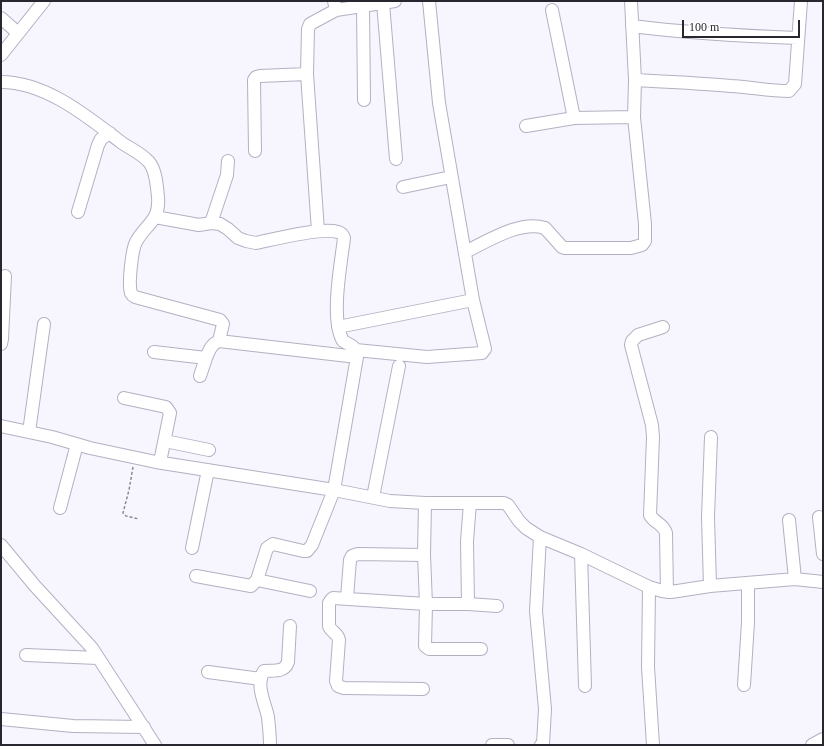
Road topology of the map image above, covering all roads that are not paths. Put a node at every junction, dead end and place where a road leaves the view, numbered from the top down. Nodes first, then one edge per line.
1 (44, 1) edge
2 (429, 1) edge
3 (631, 1) edge
4 (801, 1) edge
5 (389, 2) edge
6 (335, 6) edge
7 (363, 6) junction
8 (552, 10) dead end
9 (1, 18) edge
10 (632, 26) junction
11 (18, 33) junction
12 (798, 38) junction
13 (1, 55) edge
14 (307, 74) junction
15 (635, 80) junction
16 (1, 82) edge
17 (364, 100) dead end
18 (634, 117) junction
19 (574, 118) junction
20 (526, 126) dead end
21 (110, 133) junction
22 (255, 151) dead end
23 (396, 159) dead end
24 (228, 161) dead end
25 (452, 177) junction
26 (403, 187) dead end
27 (78, 212) dead end
28 (155, 218) junction
29 (212, 223) junction
30 (318, 231) junction
31 (465, 252) junction
32 (5, 276) dead end
33 (473, 300) junction
34 (44, 324) dead end
35 (338, 327) junction
36 (663, 327) dead end
37 (219, 341) junction
38 (1, 344) edge
39 (154, 352) dead end
40 (357, 354) junction
41 (206, 358) junction
42 (399, 366) dead end
43 (200, 376) dead end
44 (124, 398) dead end
45 (1, 426) edge
46 (29, 432) junction
47 (711, 437) dead end
48 (165, 441) junction
49 (76, 444) junction
50 (210, 450) dead end
51 (160, 462) junction
52 (208, 470) junction
53 (334, 490) junction
54 (374, 497) junction
55 (425, 503) junction
56 (470, 503) junction
57 (60, 508) dead end
58 (819, 517) dead end
59 (789, 520) dead end
60 (540, 537) junction
61 (1, 546) edge
62 (192, 548) dead end
63 (581, 554) junction
64 (823, 554) edge
65 (424, 555) junction
66 (196, 576) dead end
67 (795, 579) junction
68 (256, 580) junction
69 (823, 582) edge
70 (748, 584) junction
71 (710, 586) junction
72 (649, 587) junction
73 (310, 591) dead end
74 (667, 592) junction
75 (347, 598) junction
76 (426, 604) junction
77 (468, 604) junction
78 (497, 606) dead end
79 (290, 626) dead end
80 (481, 649) dead end
81 (26, 655) dead end
82 (98, 658) junction
83 (208, 672) dead end
84 (261, 679) junction
85 (744, 685) dead end
86 (585, 686) dead end
87 (423, 689) dead end
88 (1, 719) edge
89 (144, 727) junction
90 (823, 739) edge
91 (155, 745) edge
92 (270, 745) edge
93 (492, 745) edge
94 (508, 745) edge
95 (541, 745) edge
96 (653, 745) edge
97 (812, 745) edge

1 - 11 street
2 - 25 street
3 - 10 street
4 - 12 street
5 - 7 street
5 - 23 street
6 - 7 street
6 - 14 street
7 - 17 street
8 - 19 street
9 - 11 street
10 - 12 street
10 - 15 street
11 - 13 street
12 - 15 street
14 - 22 street
14 - 30 street
15 - 18 street
16 - 21 street
18 - 19 street
18 - 31 street
19 - 20 street
21 - 27 street
21 - 28 street
24 - 29 street
25 - 26 street
25 - 31 street
28 - 29 street
28 - 37 street
29 - 30 street
30 - 35 street
31 - 33 street
32 - 38 street
33 - 35 street
33 - 40 street
34 - 46 street
35 - 40 street
36 - 74 street
37 - 40 street
37 - 41 street
39 - 41 street
40 - 53 street
41 - 43 street
42 - 54 street
44 - 48 street
45 - 46 street
46 - 49 street
47 - 71 street
48 - 50 street
48 - 51 street
49 - 51 street
49 - 57 street
51 - 52 street
52 - 53 street
52 - 62 street
53 - 54 street
53 - 68 street
54 - 55 street
55 - 56 street
55 - 65 street
56 - 60 street
56 - 77 street
58 - 64 street
59 - 67 street
60 - 63 street
60 - 95 street
61 - 82 street
63 - 72 street
63 - 86 street
65 - 75 street
65 - 76 street
66 - 68 street
67 - 69 street
67 - 70 street
68 - 73 street
70 - 71 street
70 - 85 street
71 - 74 street
72 - 74 street
72 - 96 street
75 - 76 street
75 - 87 street
76 - 77 street
76 - 80 street
77 - 78 street
79 - 84 street
81 - 82 street
82 - 89 street
83 - 84 street
84 - 92 street
88 - 89 street
89 - 91 street
90 - 97 street
93 - 94 street

